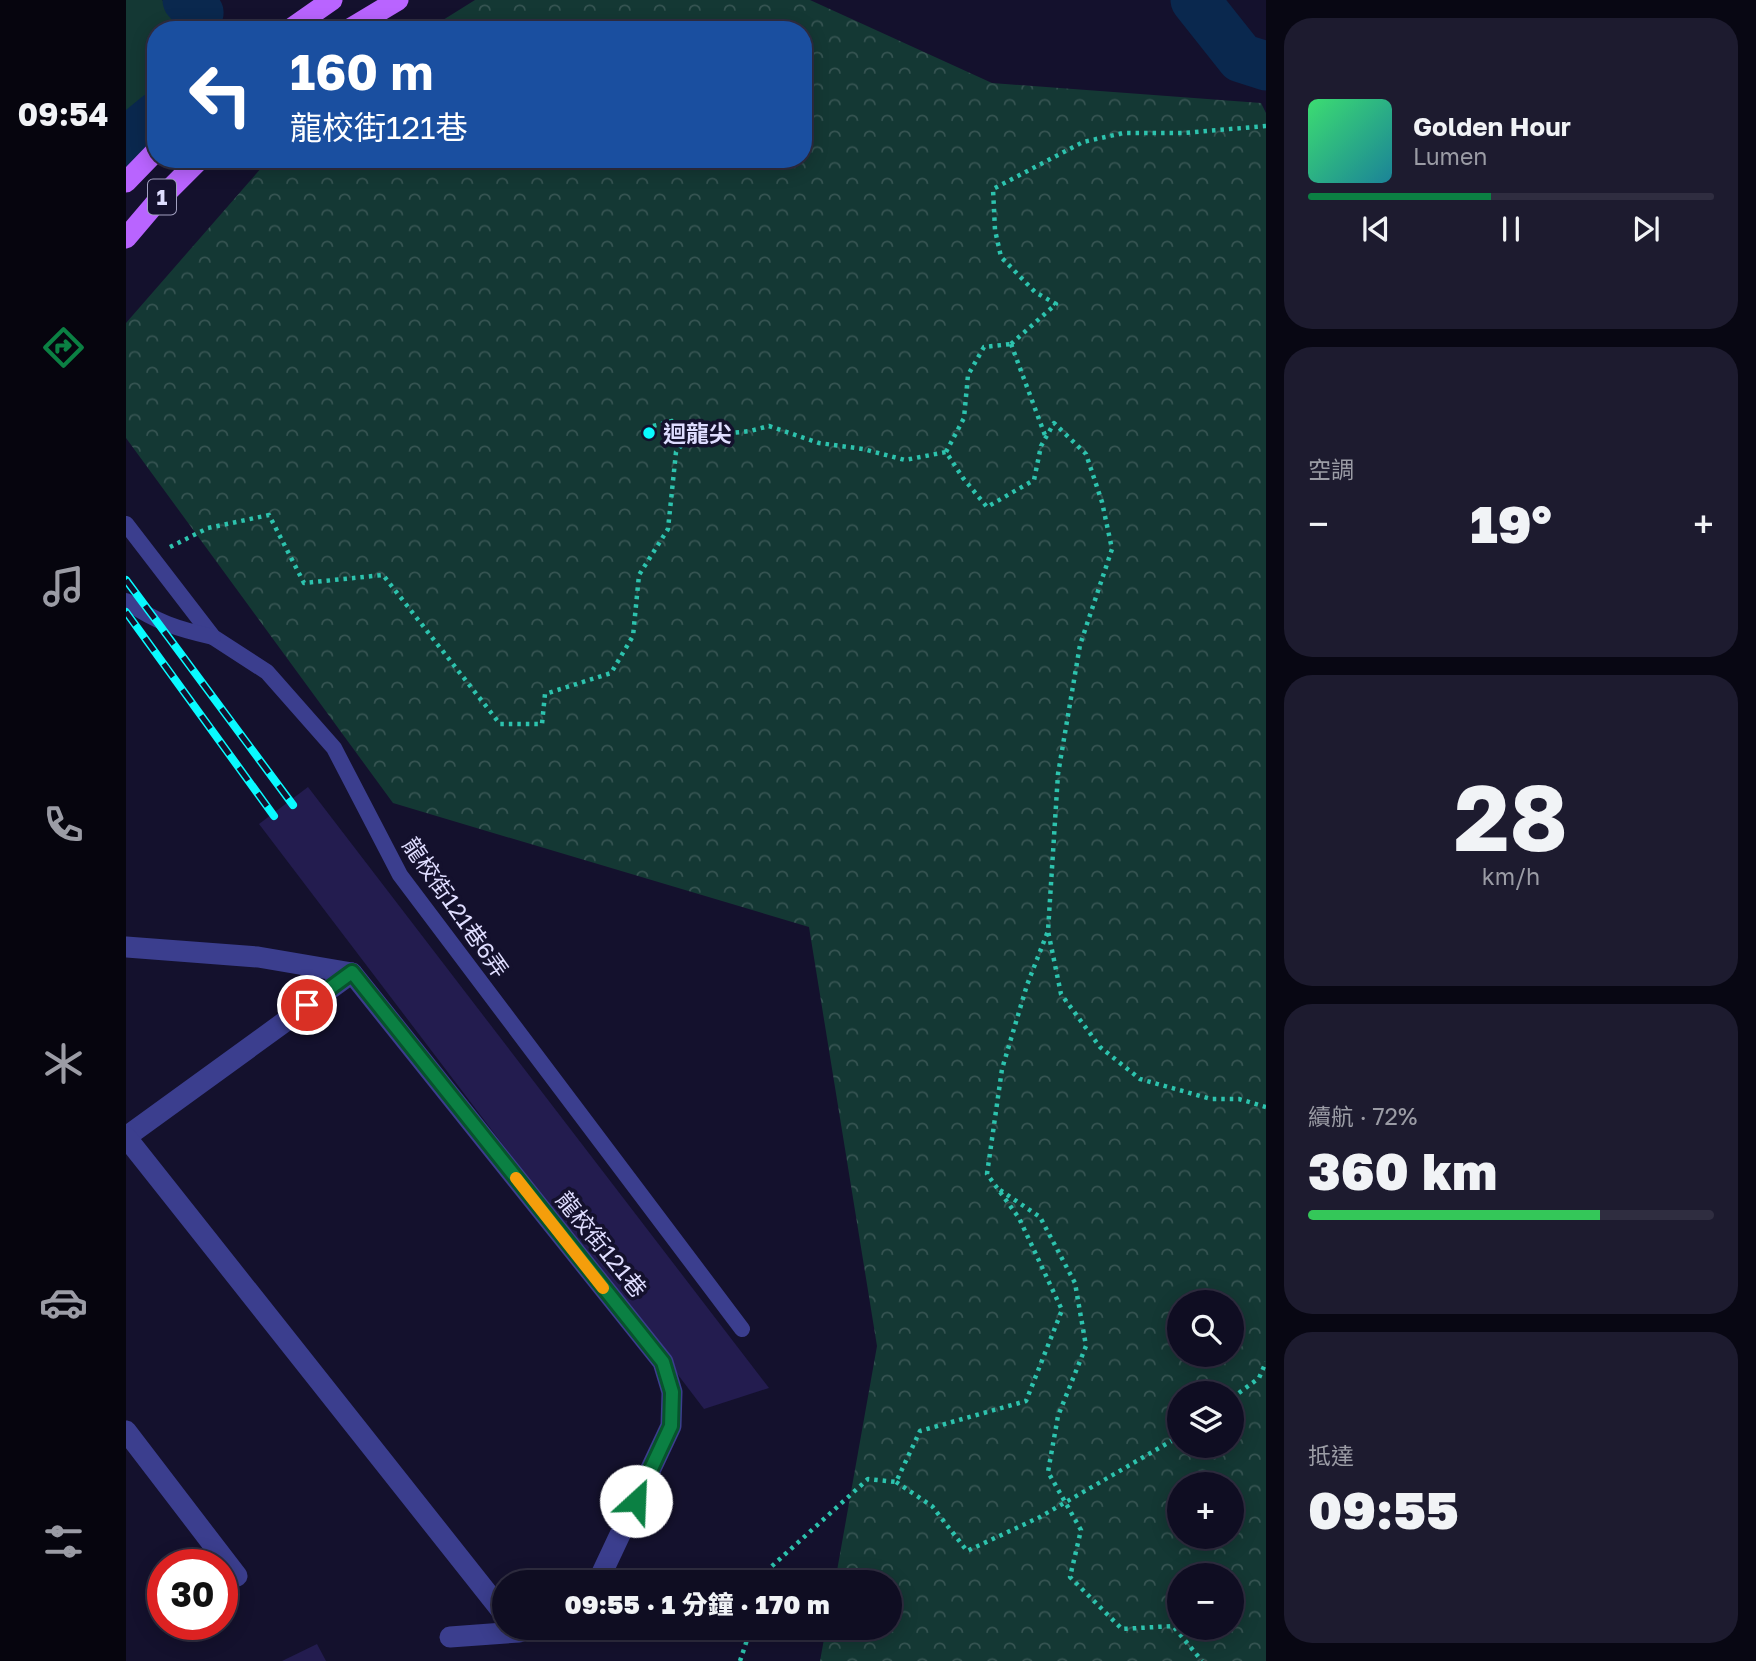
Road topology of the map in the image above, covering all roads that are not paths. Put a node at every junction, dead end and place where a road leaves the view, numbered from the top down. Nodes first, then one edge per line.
1 (332, 0) edge
2 (398, 0) edge
3 (302, 21) edge
4 (363, 21) edge
5 (147, 160) edge
6 (191, 168) edge
7 (127, 180) edge
8 (154, 205) junction
9 (126, 238) edge
10 (126, 524) edge
11 (126, 601) edge
12 (213, 637) junction
13 (126, 947) edge
14 (352, 972) junction
15 (126, 1137) edge
16 (742, 1329) dead end
17 (126, 1431) edge
18 (216, 1549) edge
19 (603, 1570) edge
20 (492, 1599) edge
21 (492, 1632) edge
22 (450, 1637) dead end

1 - 3 main road
2 - 4 main road
5 - 7 main road, 1
6 - 8 main road, 1
7 - 8 main road
8 - 9 main road, 1
10 - 12 lane, 龍校街121巷6弄
11 - 12 lane
12 - 16 lane, 龍校街121巷6弄
13 - 14 street
14 - 15 street
14 - 19 street, 龍校街121巷
15 - 20 street
17 - 18 street
21 - 22 street

